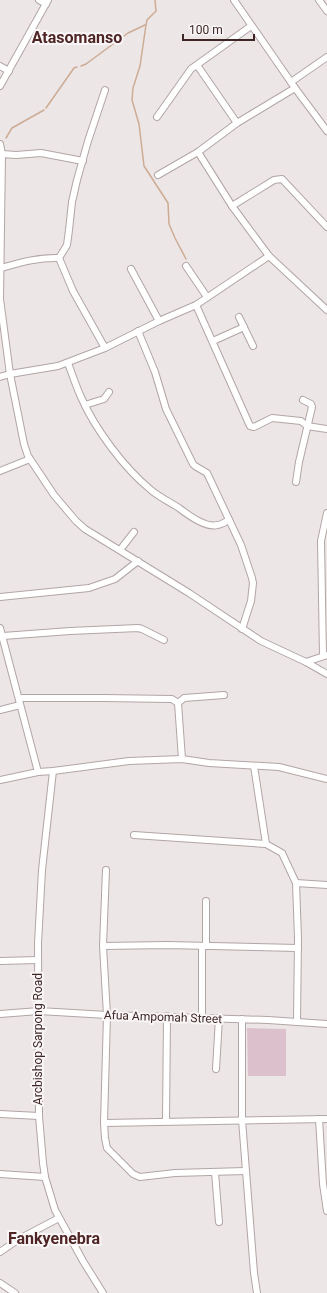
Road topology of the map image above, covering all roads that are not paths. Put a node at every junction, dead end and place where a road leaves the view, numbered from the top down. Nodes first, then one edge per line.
1 (39, 0) edge
2 (234, 0) edge
3 (318, 0) edge
4 (47, 2) edge
5 (327, 11) edge
6 (251, 26) junction
7 (327, 57) edge
8 (197, 65) junction
9 (0, 66) edge
10 (9, 71) junction
11 (291, 82) junction
12 (0, 86) edge
13 (295, 88) junction
14 (105, 90) dead end
15 (157, 117) dead end
16 (237, 123) junction
17 (327, 131) edge
18 (0, 144) edge
19 (198, 152) junction
20 (2, 154) junction
21 (83, 161) junction
22 (158, 175) dead end
23 (232, 206) junction
24 (327, 227) edge
25 (269, 256) junction
26 (59, 258) junction
27 (186, 266) dead end
28 (0, 268) edge
29 (131, 269) dead end
30 (207, 297) junction
31 (0, 299) edge
32 (327, 300) edge
33 (196, 305) junction
34 (325, 308) edge
35 (239, 317) dead end
36 (159, 321) junction
37 (244, 327) junction
38 (138, 331) junction
39 (2, 336) edge
40 (213, 341) junction
41 (253, 346) dead end
42 (105, 348) junction
43 (68, 363) junction
44 (10, 374) junction
45 (0, 377) edge
46 (109, 392) dead end
47 (303, 400) dead end
48 (85, 405) junction
49 (307, 426) junction
50 (327, 429) edge
51 (30, 458) junction
52 (0, 471) edge
53 (296, 482) dead end
54 (327, 513) edge
55 (228, 520) junction
56 (134, 532) dead end
57 (120, 550) junction
58 (138, 561) junction
59 (0, 597) edge
60 (0, 628) edge
61 (242, 629) junction
62 (3, 636) junction
63 (164, 640) dead end
64 (325, 655) edge
65 (306, 662) junction
66 (327, 674) edge
67 (224, 695) dead end
68 (19, 702) junction
69 (178, 703) junction
70 (0, 710) edge
71 (182, 759) junction
72 (254, 766) junction
73 (52, 771) junction
74 (38, 772) junction
75 (327, 779) edge
76 (0, 780) edge
77 (134, 835) dead end
78 (266, 844) junction
79 (106, 870) dead end
80 (296, 883) junction
81 (327, 885) edge
82 (206, 901) dead end
83 (104, 946) junction
84 (204, 946) junction
85 (298, 948) junction
86 (38, 960) junction
87 (0, 961) edge
88 (39, 1011) junction
89 (0, 1014) edge
90 (107, 1015) junction
91 (167, 1016) junction
92 (202, 1018) junction
93 (219, 1018) junction
94 (242, 1019) junction
95 (298, 1022) junction
96 (327, 1024) edge
97 (216, 1069) dead end
98 (0, 1114) edge
99 (39, 1116) junction
100 (319, 1119) junction
101 (327, 1119) edge
102 (242, 1120) junction
103 (166, 1121) junction
104 (104, 1122) junction
105 (245, 1171) junction
106 (215, 1172) junction
107 (0, 1174) edge
108 (45, 1177) junction
109 (327, 1211) edge
110 (59, 1218) junction
111 (219, 1222) dead end
112 (0, 1252) edge
113 (0, 1283) edge
114 (15, 1293) edge
115 (103, 1293) edge
116 (257, 1293) edge

1 - 4 street
2 - 6 street
3 - 5 street
4 - 10 street
6 - 8 street
6 - 11 street
7 - 11 street
8 - 15 street
8 - 16 street
9 - 10 street
10 - 12 street
11 - 13 street
13 - 16 street
13 - 17 street
14 - 21 street
16 - 19 street
18 - 20 street
19 - 22 street
19 - 23 street
20 - 21 street
20 - 28 street
21 - 26 street
23 - 24 street
23 - 25 street
25 - 30 street
25 - 34 street
26 - 28 street
26 - 42 street
27 - 30 street
28 - 31 street
29 - 36 street
30 - 33 street
31 - 39 street
32 - 34 street
33 - 36 street
33 - 40 street
35 - 37 street
36 - 38 street
37 - 40 street
37 - 41 street
38 - 42 street
38 - 55 street
39 - 44 street
40 - 49 street
42 - 43 street
43 - 44 street
43 - 48 street
44 - 45 street
44 - 51 street
46 - 48 street
47 - 49 street
48 - 55 street
49 - 50 street
49 - 53 street
51 - 52 street
51 - 57 street
54 - 64 street
55 - 61 street
56 - 57 street
57 - 58 street
58 - 59 street
58 - 61 street
60 - 62 street
61 - 65 street
62 - 63 street
62 - 68 street
64 - 65 street
65 - 66 street
67 - 69 street
68 - 69 street
68 - 70 street
68 - 74 street
69 - 71 street
71 - 72 street
71 - 73 street
72 - 75 street
72 - 78 street
73 - 74 street
73 - 86 street, Arcbishop Sarpong Road
74 - 76 street
77 - 78 street
78 - 80 street
79 - 83 street
80 - 81 street
80 - 85 street
82 - 84 street
83 - 84 street
83 - 90 street
84 - 85 street
84 - 92 street
85 - 95 street
86 - 87 street
86 - 88 street, Arcbishop Sarpong Road
88 - 89 street, Afua Ampomah Street
88 - 90 street, Afua Ampomah Street
88 - 99 street, Arcbishop Sarpong Road
90 - 91 street, Afua Ampomah Street
90 - 104 street
91 - 92 street, Afua Ampomah Street
91 - 103 street
92 - 93 street, Afua Ampomah Street
93 - 94 street, Afua Ampomah Street
93 - 97 street
94 - 95 street, Afua Ampomah Street
94 - 102 street
95 - 96 street, Afua Ampomah Street
98 - 99 street
99 - 108 street, Arcbishop Sarpong Road
100 - 101 street
100 - 102 street
100 - 109 street
102 - 103 street
102 - 105 street
103 - 104 street
104 - 106 street
105 - 106 street
105 - 116 street
106 - 111 street
107 - 108 street
108 - 110 street, Arcbishop Sarpong Road
110 - 112 street
110 - 115 street, Arcbishop Sarpong Road
113 - 114 street

